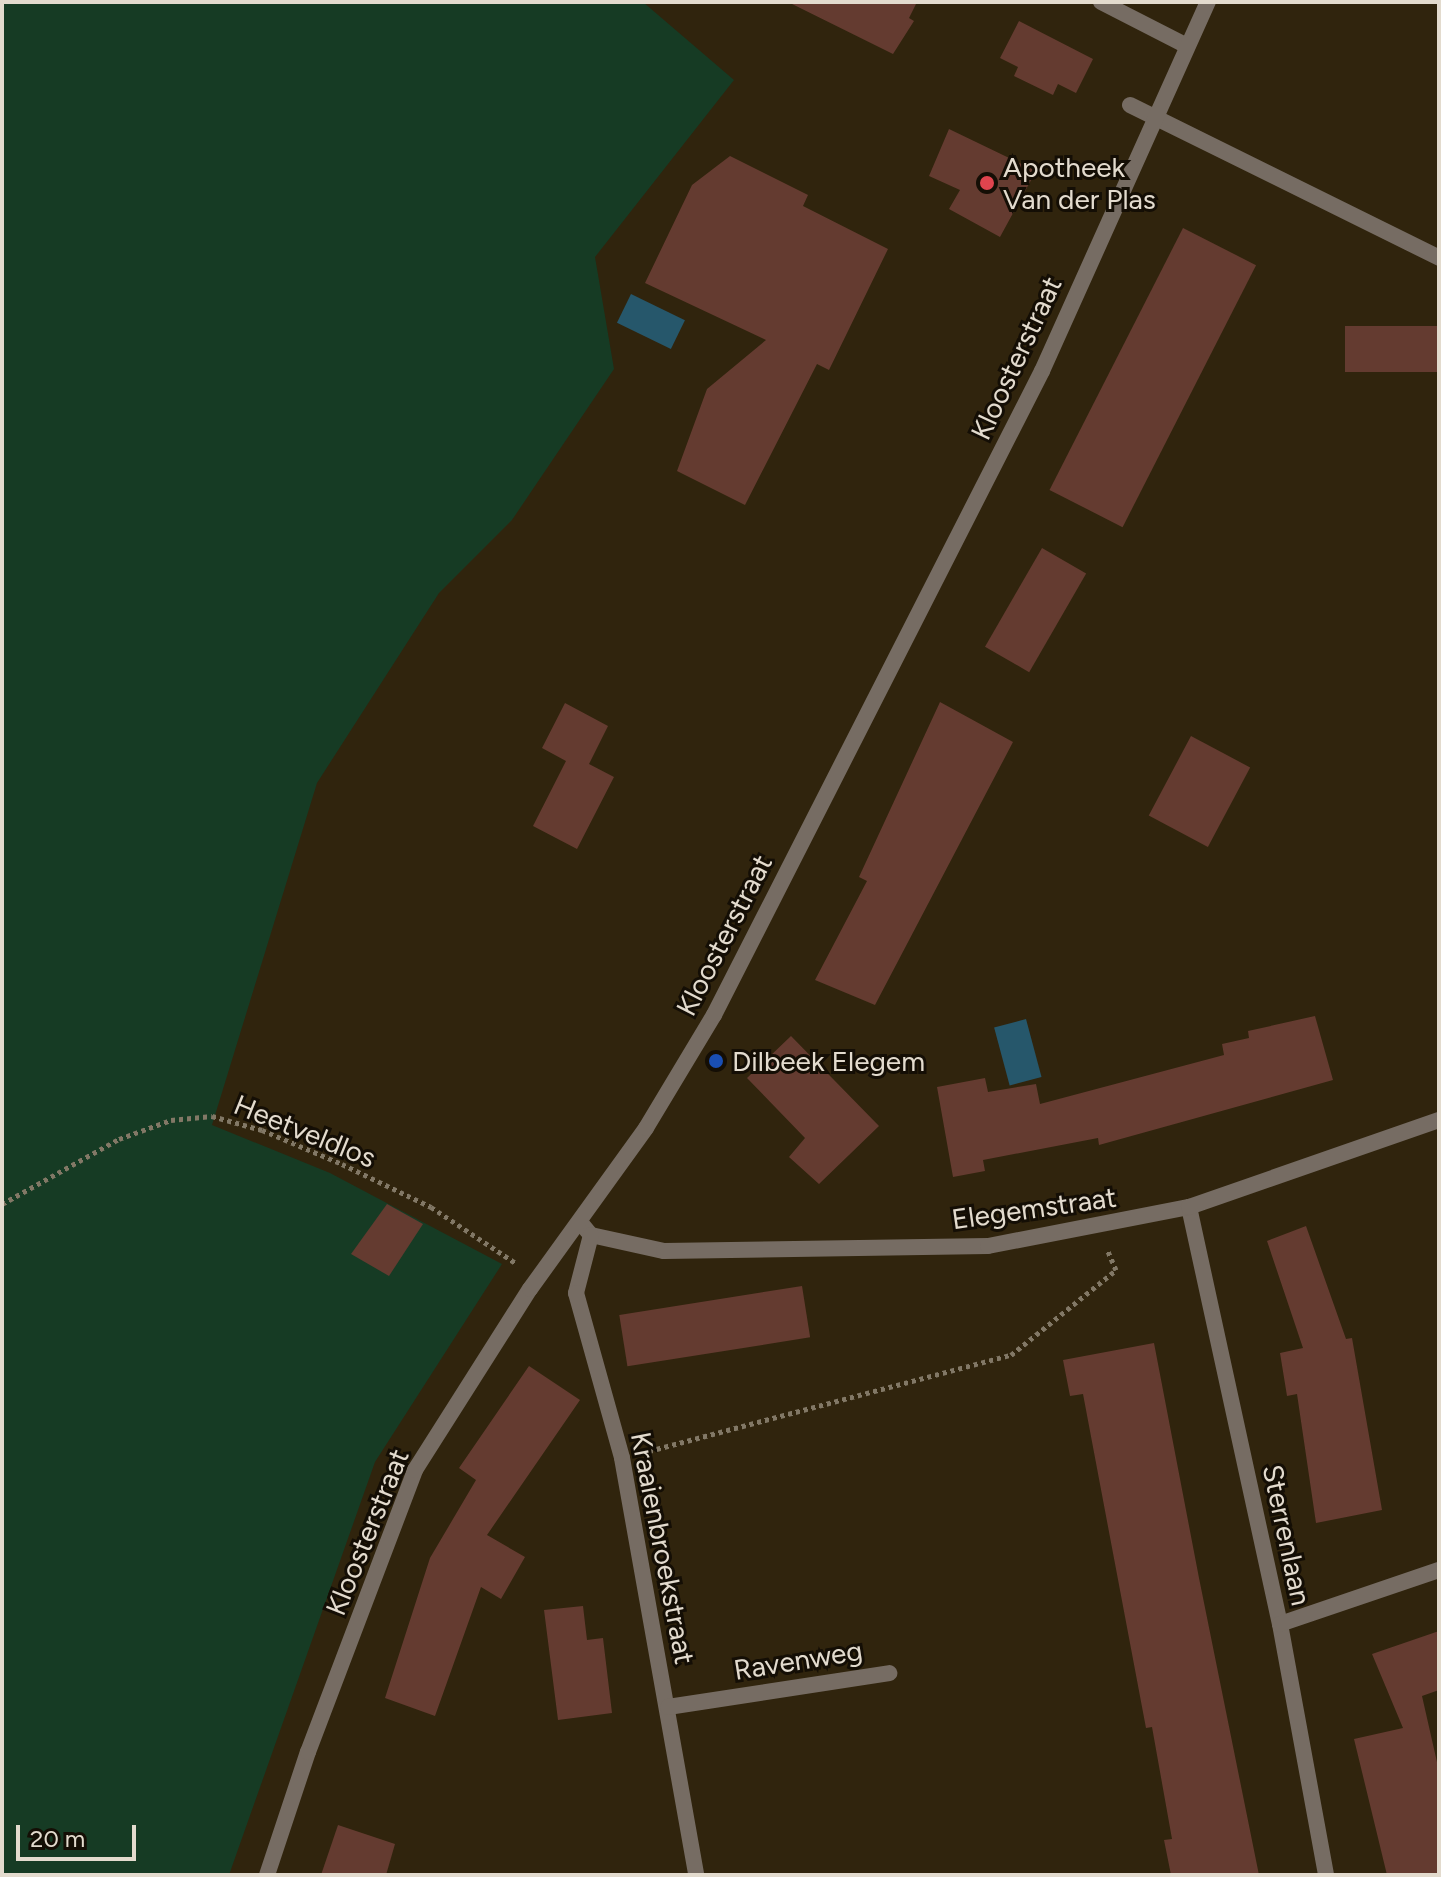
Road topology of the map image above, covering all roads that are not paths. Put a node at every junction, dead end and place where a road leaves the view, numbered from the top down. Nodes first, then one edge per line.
1 (1101, 2) edge
2 (1208, 2) edge
3 (1187, 46) junction
4 (1130, 105) dead end
5 (1155, 116) junction
6 (1439, 258) edge
7 (1439, 1120) edge
8 (1189, 1207) junction
9 (586, 1228) junction
10 (1439, 1570) edge
11 (1280, 1624) junction
12 (889, 1673) dead end
13 (668, 1707) junction
14 (267, 1875) edge
15 (696, 1875) edge
16 (1326, 1875) edge

1 - 3 street
2 - 3 street, Kloosterstraat
3 - 5 street, Kloosterstraat
4 - 5 street
5 - 6 street
5 - 9 street, Kloosterstraat
7 - 8 street, Elegemstraat
8 - 9 street, Elegemstraat
8 - 11 street, Sterrenlaan
9 - 13 street, Kraaienbroekstraat
9 - 14 street, Kloosterstraat
10 - 11 street
11 - 16 street, Sterrenlaan
12 - 13 street, Ravenweg
13 - 15 street, Kraaienbroekstraat

